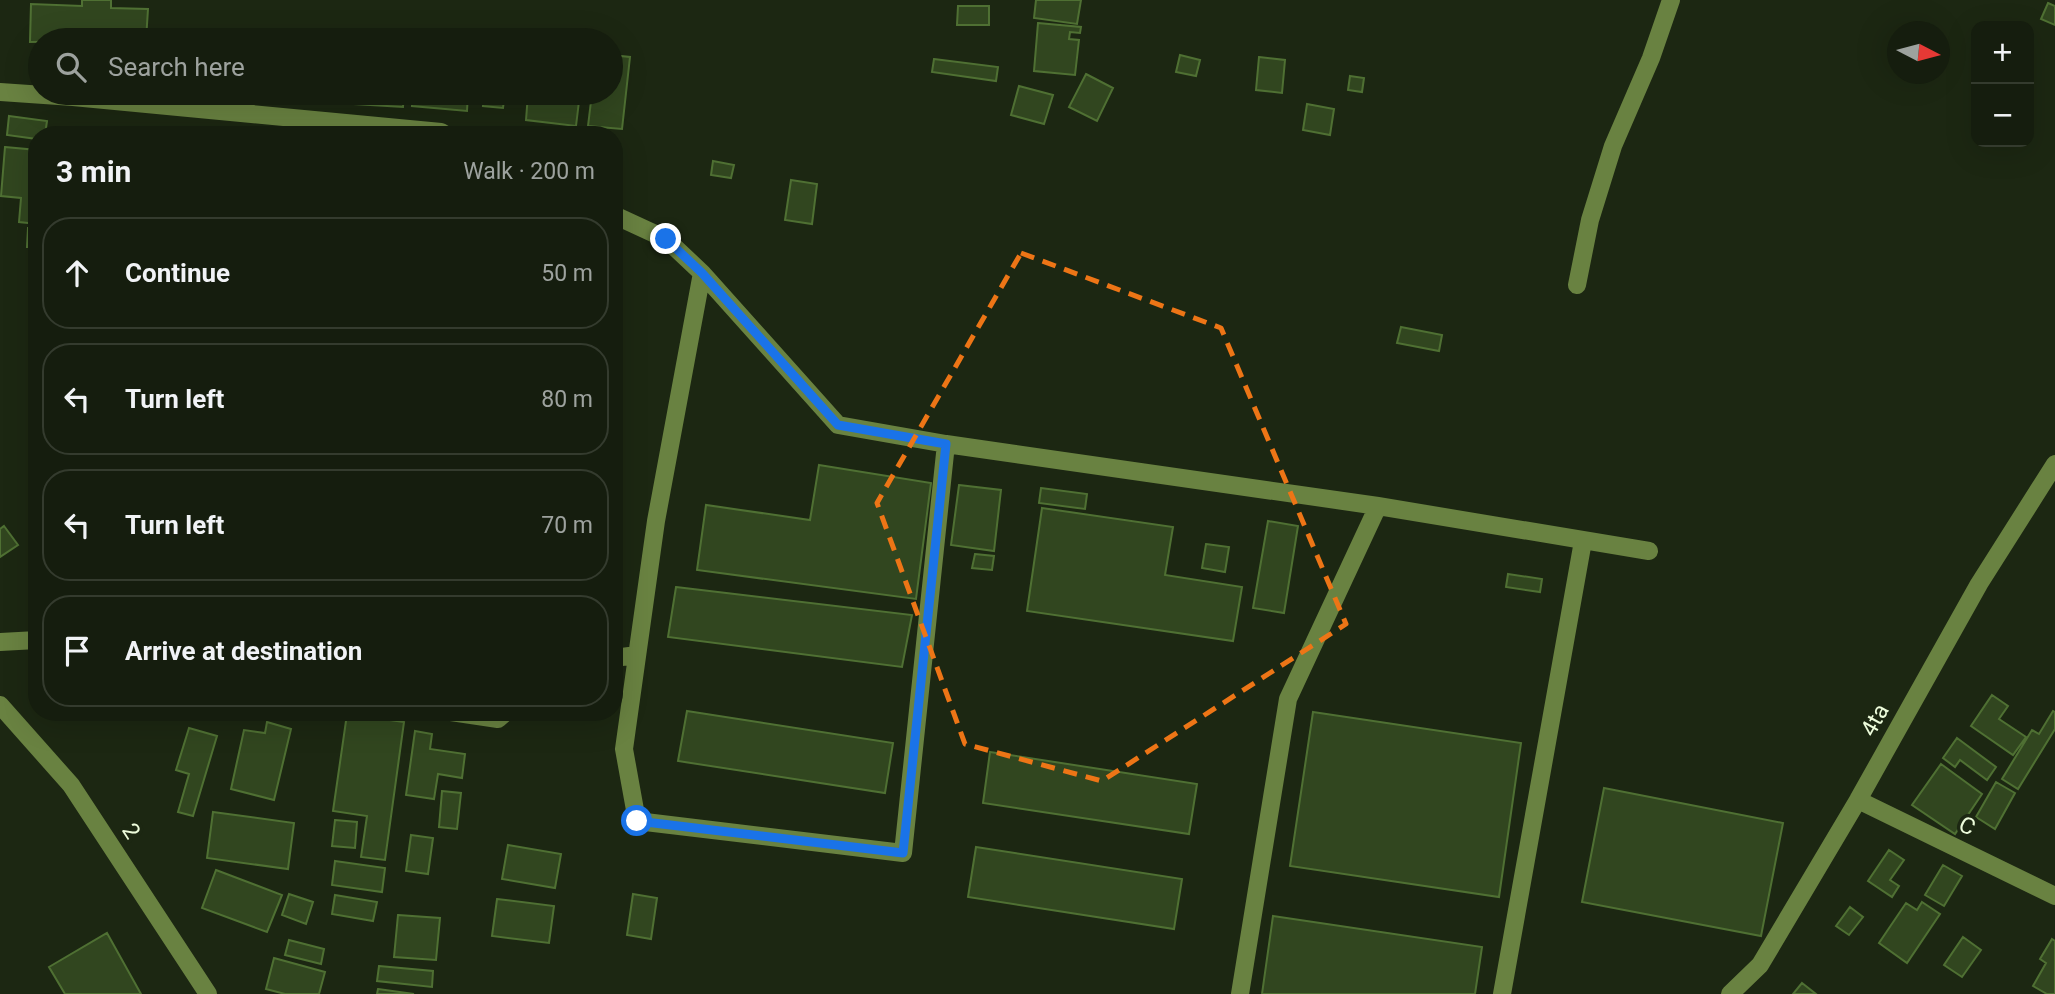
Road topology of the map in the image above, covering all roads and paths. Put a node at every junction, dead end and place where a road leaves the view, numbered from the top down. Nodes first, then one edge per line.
1 (1671, 0) edge
2 (0, 92) edge
3 (28, 94) edge
4 (158, 105) edge
5 (373, 126) edge
6 (623, 219) edge
7 (702, 273) junction
8 (1577, 285) dead end
9 (946, 444) junction
10 (2055, 464) edge
11 (1378, 506) junction
12 (1583, 541) junction
13 (1649, 551) dead end
14 (28, 640) edge
15 (0, 642) edge
16 (637, 655) junction
17 (623, 657) edge
18 (0, 705) edge
19 (1858, 800) junction
20 (2055, 896) edge
21 (208, 994) edge
22 (1240, 994) edge
23 (1502, 994) edge
24 (1730, 994) edge

1 - 8 street
2 - 3 street
4 - 5 street
6 - 7 street
7 - 9 street
7 - 16 street
9 - 11 street
9 - 16 street
10 - 19 street, 4ta
11 - 12 street
11 - 22 street
12 - 13 street
12 - 23 street
14 - 15 street
16 - 17 street
18 - 21 street, 2
19 - 20 street, C
19 - 24 street, 4ta

